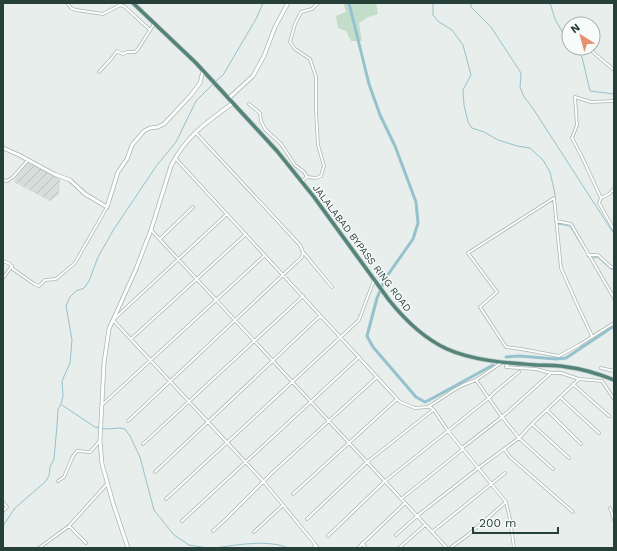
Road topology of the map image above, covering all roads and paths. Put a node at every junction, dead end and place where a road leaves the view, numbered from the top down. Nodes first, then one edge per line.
1 (67, 3) edge
2 (133, 3) edge
3 (288, 3) edge
4 (318, 3) edge
5 (154, 23) junction
6 (150, 30) junction
7 (597, 56) edge
8 (203, 70) junction
9 (614, 70) edge
10 (99, 72) dead end
11 (229, 98) junction
12 (614, 101) edge
13 (233, 103) junction
14 (249, 104) dead end
15 (196, 132) junction
16 (3, 148) edge
17 (175, 158) junction
18 (28, 160) junction
19 (307, 177) junction
20 (3, 180) edge
21 (302, 181) junction
22 (614, 189) edge
23 (601, 198) junction
24 (193, 206) dead end
25 (107, 207) junction
26 (227, 214) junction
27 (556, 221) junction
28 (151, 230) junction
29 (614, 230) edge
30 (246, 234) junction
31 (160, 239) junction
32 (303, 252) junction
33 (265, 255) junction
34 (588, 255) junction
35 (178, 259) junction
36 (3, 261) edge
37 (12, 266) junction
38 (614, 267) edge
39 (283, 275) junction
40 (3, 278) edge
41 (197, 279) junction
42 (374, 279) junction
43 (332, 287) dead end
44 (303, 296) junction
45 (614, 298) edge
46 (216, 300) junction
47 (321, 316) junction
48 (113, 320) junction
49 (235, 320) junction
50 (614, 323) edge
51 (592, 336) junction
52 (340, 337) junction
53 (131, 339) junction
54 (254, 341) junction
55 (359, 357) junction
56 (151, 361) junction
57 (273, 361) junction
58 (503, 362) junction
59 (508, 363) junction
60 (601, 368) dead end
61 (614, 371) edge
62 (519, 372) dead end
63 (551, 373) junction
64 (377, 377) junction
65 (579, 379) junction
66 (476, 380) junction
67 (614, 380) edge
68 (170, 381) junction
69 (292, 382) junction
70 (573, 384) junction
71 (560, 397) junction
72 (489, 398) junction
73 (397, 399) junction
74 (614, 399) edge
75 (310, 401) junction
76 (189, 402) junction
77 (102, 404) junction
78 (429, 406) junction
79 (434, 410) junction
80 (547, 410) junction
81 (609, 416) dead end
82 (502, 417) junction
83 (128, 421) dead end
84 (328, 421) junction
85 (208, 422) junction
86 (532, 424) junction
87 (448, 431) junction
88 (599, 433) dead end
89 (519, 438) junction
90 (100, 441) junction
91 (227, 442) junction
92 (349, 443) junction
93 (143, 444) dead end
94 (581, 444) dead end
95 (462, 448) junction
96 (504, 449) junction
97 (569, 458) dead end
98 (245, 462) junction
99 (367, 462) junction
100 (478, 468) junction
101 (553, 469) dead end
102 (155, 472) dead end
103 (505, 474) dead end
104 (58, 481) dead end
105 (264, 482) junction
106 (384, 482) junction
107 (107, 484) junction
108 (492, 484) junction
109 (293, 494) dead end
110 (166, 499) dead end
111 (401, 499) junction
112 (3, 502) edge
113 (506, 502) junction
114 (405, 503) junction
115 (283, 505) junction
116 (610, 508) dead end
117 (3, 511) edge
118 (573, 512) dead end
119 (417, 516) junction
120 (307, 519) dead end
121 (614, 520) edge
122 (182, 521) dead end
123 (425, 525) junction
124 (69, 526) junction
125 (213, 531) dead end
126 (254, 532) dead end
127 (432, 532) junction
128 (396, 535) dead end
129 (328, 536) dead end
130 (86, 543) dead end
131 (362, 543) junction
132 (315, 544) junction
133 (39, 548) edge
134 (128, 548) edge
135 (314, 548) edge
136 (318, 548) edge
137 (358, 548) edge
138 (366, 548) edge
139 (399, 548) edge
140 (447, 548) edge
141 (450, 548) edge
142 (514, 548) edge

1 - 6 street
2 - 5 highway, JALALABAD BYPASS RING ROAD
3 - 11 street
4 - 19 street
5 - 6 street
5 - 8 highway, JALALABAD BYPASS RING ROAD
6 - 10 street
7 - 9 street
8 - 11 highway, JALALABAD BYPASS RING ROAD
8 - 25 street
11 - 13 highway, JALALABAD BYPASS RING ROAD
12 - 23 street
13 - 15 street
13 - 21 highway, JALALABAD BYPASS RING ROAD
14 - 19 street
15 - 17 street
15 - 32 street
16 - 18 street
17 - 26 street
17 - 28 street
18 - 20 street
18 - 25 street
19 - 21 street
21 - 42 highway, JALALABAD BYPASS RING ROAD
22 - 23 street
23 - 29 street
24 - 31 street
25 - 37 street
26 - 30 street
26 - 35 street
27 - 34 street
27 - 51 street
27 - 51 street
28 - 31 street
28 - 48 street
30 - 33 street
30 - 41 street
31 - 35 street
32 - 39 street
32 - 43 street
33 - 39 street
33 - 46 street
34 - 38 street
34 - 45 street
35 - 41 street
35 - 48 street
36 - 37 street
37 - 40 street
39 - 44 street
39 - 49 street
41 - 46 street
41 - 53 street
42 - 52 street
42 - 58 highway, JALALABAD BYPASS RING ROAD
44 - 47 street
44 - 54 street
46 - 49 street
46 - 56 street
47 - 52 street
47 - 57 street
48 - 53 street
48 - 77 street
49 - 54 street
49 - 68 street
50 - 51 street
52 - 55 street
52 - 69 street
53 - 56 street
54 - 57 street
54 - 76 street
55 - 64 street
55 - 75 street
56 - 68 street
56 - 77 street
57 - 69 street
57 - 85 street
58 - 59 highway, JALALABAD BYPASS RING ROAD
58 - 66 street
59 - 63 street
59 - 67 highway, JALALABAD BYPASS RING ROAD
60 - 61 street
62 - 72 street
63 - 65 street
63 - 82 street
64 - 73 street
64 - 84 street
65 - 70 street
65 - 74 street
66 - 72 street
66 - 78 street
68 - 76 street
68 - 83 street
69 - 75 street
69 - 91 street
70 - 71 street
70 - 81 street
71 - 80 street
71 - 88 street
72 - 82 street
72 - 87 street
73 - 78 street
73 - 92 street
75 - 84 street
75 - 98 street
76 - 85 street
76 - 93 street
77 - 90 street
78 - 79 street
79 - 87 street
79 - 99 street
80 - 86 street
80 - 94 street
82 - 89 street
82 - 95 street
84 - 92 street
84 - 105 street
85 - 91 street
85 - 102 street
86 - 89 street
86 - 97 street
87 - 95 street
87 - 106 street
89 - 96 street
89 - 101 street
90 - 104 street
90 - 107 street
91 - 98 street
91 - 110 street
92 - 99 street
92 - 109 street
95 - 100 street
95 - 111 street
96 - 100 street
96 - 118 street
98 - 105 street
98 - 122 street
99 - 106 street
99 - 120 street
100 - 108 street
100 - 119 street
103 - 108 street
105 - 115 street
105 - 125 street
106 - 111 street
106 - 129 street
107 - 124 street
107 - 134 street
108 - 113 street
108 - 127 street
111 - 114 street
112 - 117 street
113 - 141 street
113 - 142 street
114 - 119 street
114 - 131 street
115 - 126 street
115 - 132 street
116 - 121 street
119 - 123 street
119 - 128 street
123 - 127 street
123 - 139 street
124 - 130 street
124 - 133 street
127 - 140 street
131 - 137 street
131 - 138 street
132 - 135 street
132 - 136 street

